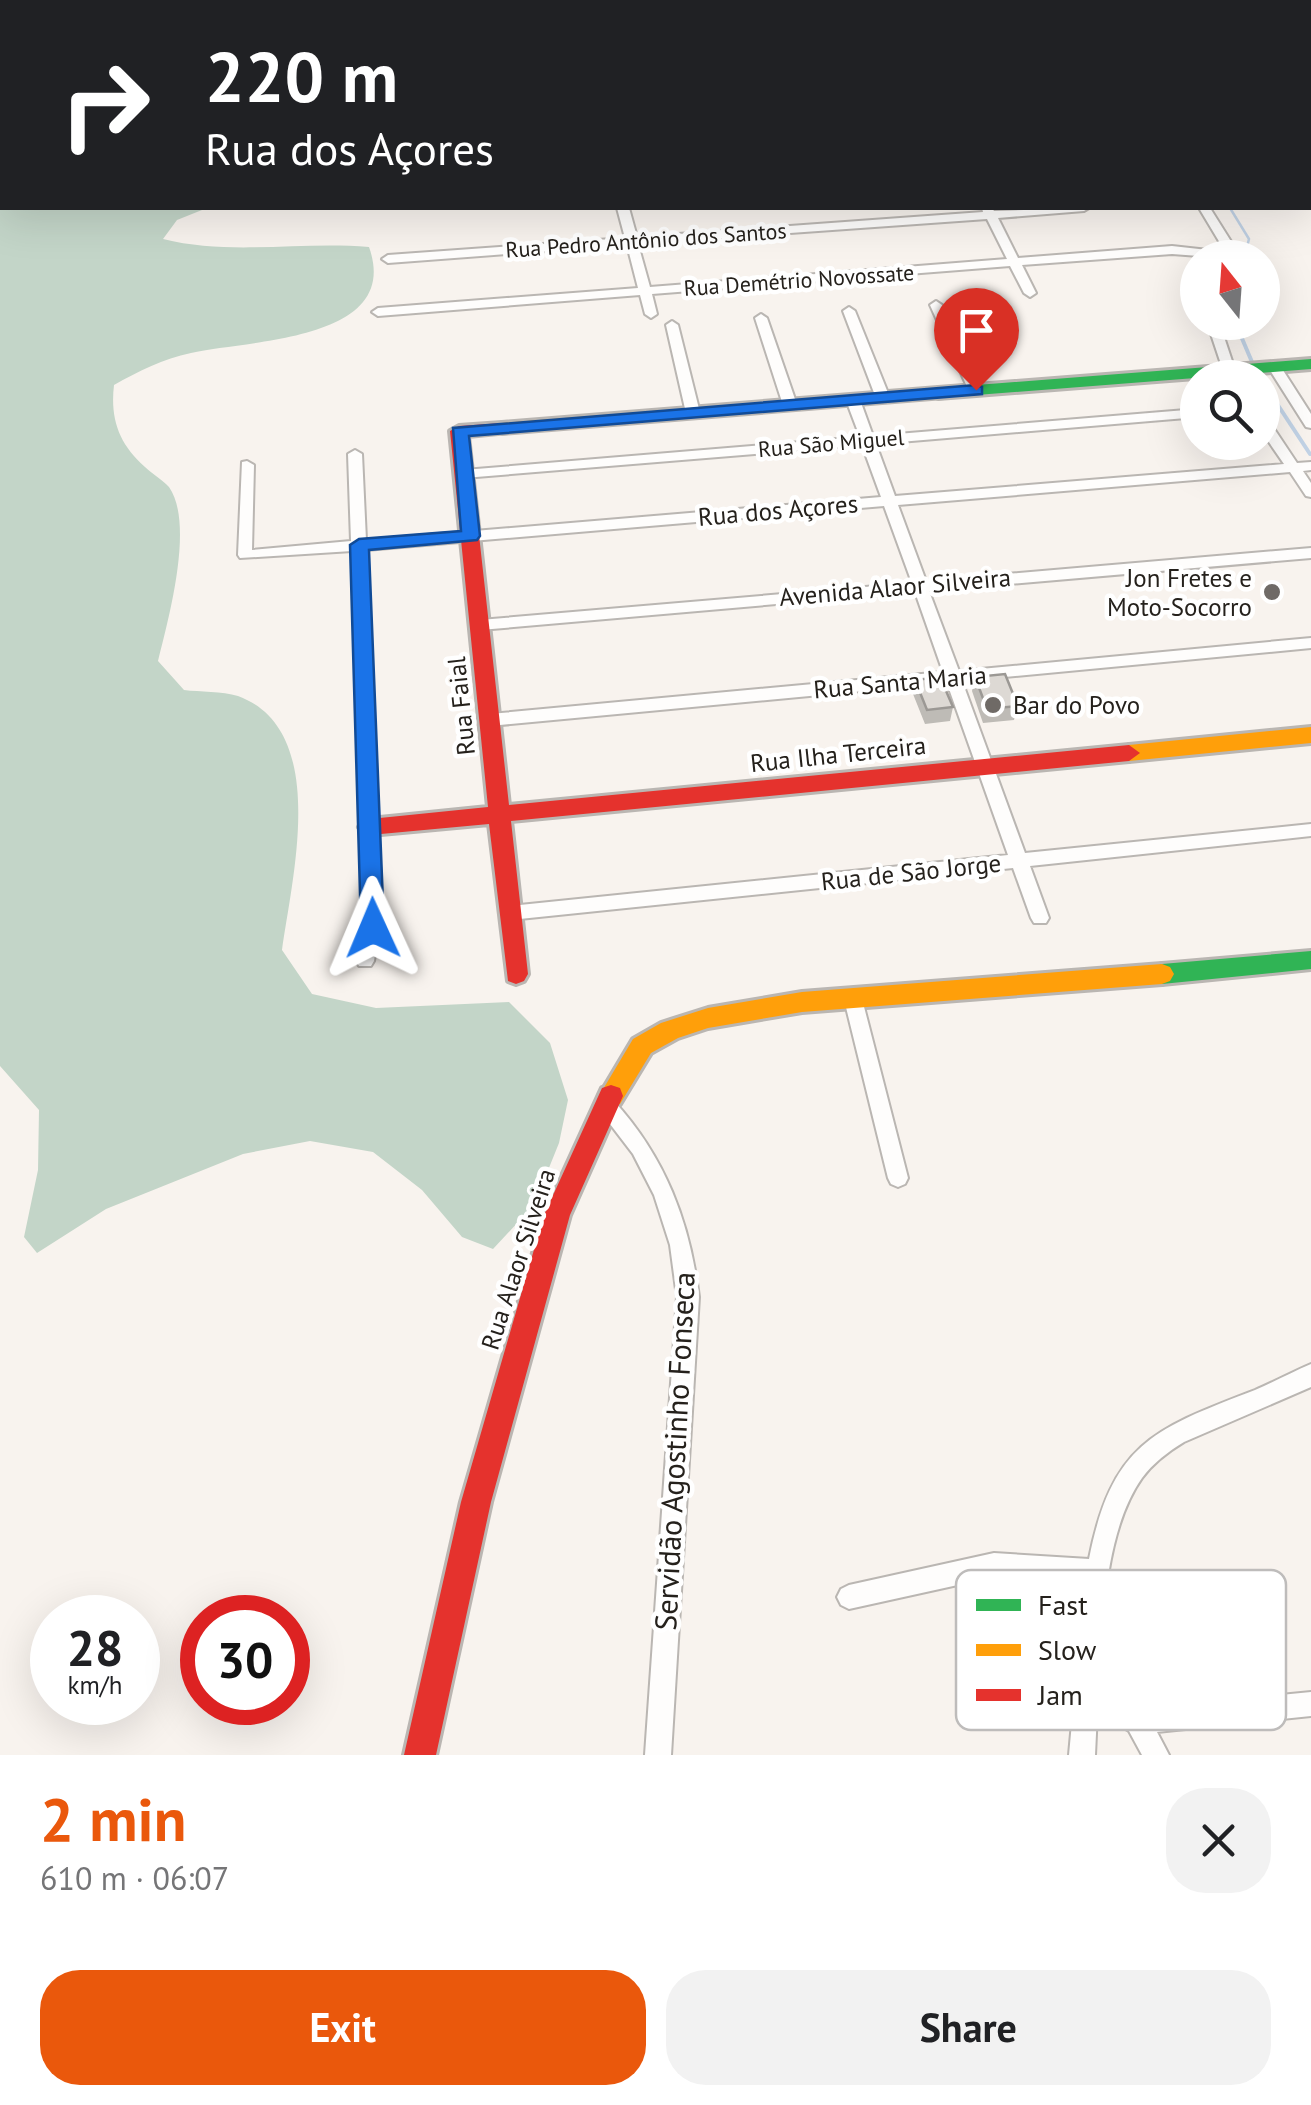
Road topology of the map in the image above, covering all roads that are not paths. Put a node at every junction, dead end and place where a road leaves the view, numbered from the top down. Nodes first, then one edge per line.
1 (624, 210) edge
2 (1021, 210) edge
3 (1206, 210) edge
4 (989, 211) edge
5 (1224, 240) edge
6 (632, 241) junction
7 (1180, 251) edge
8 (388, 259) dead end
9 (1018, 263) junction
10 (645, 292) junction
11 (1030, 294) dead end
12 (936, 305) dead end
13 (848, 311) dead end
14 (378, 312) dead end
15 (651, 314) dead end
16 (760, 318) dead end
17 (672, 326) dead end
18 (1311, 364) edge
19 (1280, 367) edge
20 (1280, 374) edge
21 (1180, 377) edge
22 (976, 390) junction
23 (884, 398) junction
24 (854, 400) junction
25 (1305, 404) edge
26 (790, 405) junction
27 (694, 413) junction
28 (1180, 414) edge
29 (1311, 424) edge
30 (868, 440) junction
31 (1280, 447) edge
32 (355, 454) dead end
33 (247, 466) dead end
34 (1311, 466) edge
35 (1294, 467) junction
36 (464, 474) junction
37 (1311, 493) edge
38 (890, 501) junction
39 (470, 536) junction
40 (359, 545) junction
41 (1311, 553) edge
42 (920, 585) junction
43 (480, 625) junction
44 (1311, 643) edge
45 (953, 677) junction
46 (490, 720) junction
47 (1311, 735) edge
48 (986, 767) junction
49 (500, 815) junction
50 (370, 827) junction
51 (1311, 830) edge
52 (1019, 861) junction
53 (510, 912) junction
54 (1040, 918) dead end
55 (1311, 960) edge
56 (364, 961) dead end
57 (516, 974) dead end
58 (853, 1000) junction
59 (608, 1107) junction
60 (898, 1178) dead end
61 (1311, 1375) edge
62 (971, 1570) edge
63 (1081, 1570) edge
64 (1098, 1570) edge
65 (956, 1573) edge
66 (849, 1597) dead end
67 (1311, 1704) edge
68 (1286, 1707) edge
69 (1084, 1730) edge
70 (1142, 1730) edge
71 (420, 1755) edge
72 (658, 1755) edge
73 (1082, 1755) edge
74 (1156, 1755) edge

1 - 6 street
2 - 4 street, Rua Pedro Antônio dos Santos
3 - 5 street
4 - 6 street, Rua Pedro Antônio dos Santos
4 - 9 street
6 - 8 street, Rua Pedro Antônio dos Santos
6 - 10 street
7 - 9 street, Rua Demétrio Novossate
9 - 10 street, Rua Demétrio Novossate
9 - 11 street
10 - 14 street, Rua Demétrio Novossate
10 - 15 street
12 - 22 street
13 - 23 street
16 - 26 street
17 - 27 street
18 - 19 street
20 - 25 street
21 - 22 street
22 - 23 street
23 - 24 street
24 - 26 street
24 - 30 street
25 - 29 street
26 - 27 street
27 - 36 street, Rua Faial
28 - 30 street, Rua São Miguel
30 - 36 street, Rua São Miguel
30 - 38 street
31 - 35 street
32 - 40 street
33 - 40 street, Rua dos Açores
34 - 35 street, Rua dos Açores
35 - 37 street
35 - 38 street, Rua dos Açores
36 - 39 street, Rua Faial
38 - 39 street, Rua dos Açores
38 - 42 street
39 - 40 street, Rua dos Açores
39 - 43 street, Rua Faial
40 - 50 street
41 - 42 street, Avenida Alaor Silveira
42 - 43 street, Avenida Alaor Silveira
42 - 45 street
43 - 46 street, Rua Faial
44 - 45 street, Rua Santa Maria
45 - 46 street, Rua Santa Maria
45 - 48 street
46 - 49 street, Rua Faial
47 - 48 street, Rua Ilha Terceira
48 - 49 street, Rua Ilha Terceira
48 - 52 street
49 - 50 street, Rua Ilha Terceira
49 - 53 street, Rua Faial
50 - 56 street
51 - 52 street, Rua de São Jorge
52 - 53 street, Rua de São Jorge
52 - 54 street
53 - 57 street, Rua Faial
55 - 58 street, Rua Alaor Silveira
58 - 59 street, Rua Alaor Silveira
58 - 60 street
59 - 71 street, Rua Alaor Silveira
59 - 72 street, Servidão Agostinho Fonseca
61 - 64 street
62 - 63 street
65 - 66 street
67 - 68 street
69 - 73 street
70 - 74 street

